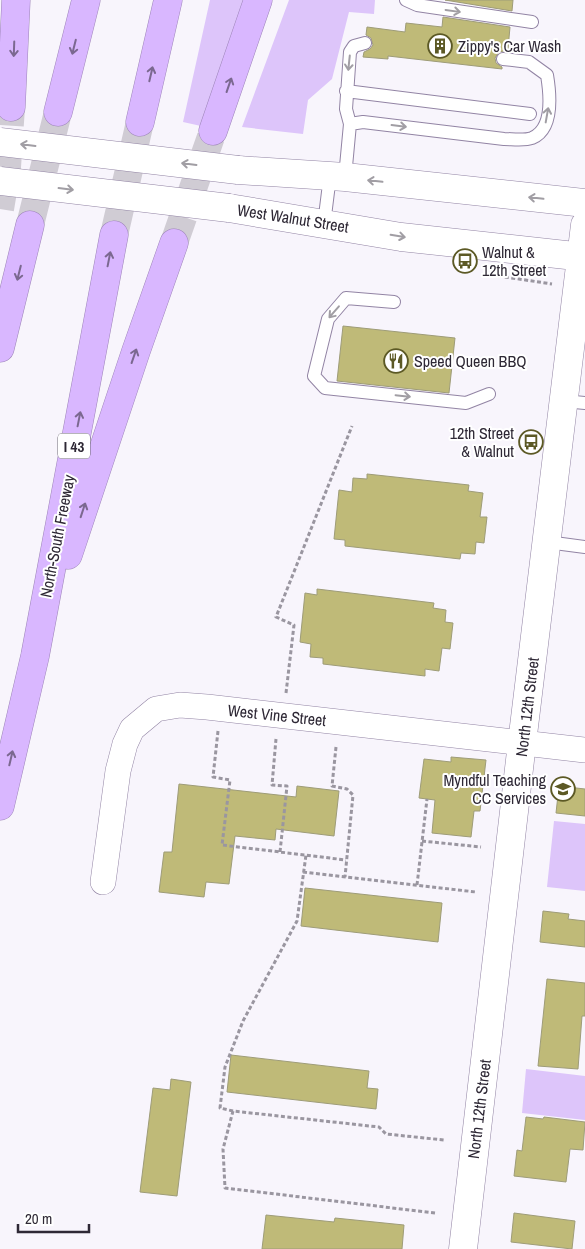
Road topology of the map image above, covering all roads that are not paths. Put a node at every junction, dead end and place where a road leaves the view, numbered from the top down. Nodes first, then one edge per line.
1 (16, 0) edge
2 (86, 0) edge
3 (168, 0) edge
4 (258, 0) edge
5 (406, 0) edge
6 (532, 22) dead end
7 (365, 43) dead end
8 (503, 59) dead end
9 (346, 91) junction
10 (11, 107) tunnel mouth
11 (58, 112) tunnel mouth
12 (530, 114) dead end
13 (140, 122) tunnel mouth
14 (350, 124) junction
15 (214, 131) tunnel mouth
16 (0, 142) edge
17 (338, 177) junction
18 (0, 181) edge
19 (585, 203) edge
20 (324, 224) junction
21 (585, 225) edge
22 (30, 226) tunnel mouth
23 (114, 236) tunnel mouth
24 (174, 243) tunnel mouth
25 (583, 256) edge
26 (394, 302) dead end
27 (0, 348) edge
28 (489, 394) dead end
29 (575, 402) edge
30 (547, 542) junction
31 (585, 547) edge
32 (35, 656) junction
33 (522, 742) junction
34 (585, 750) edge
35 (0, 806) edge
36 (103, 882) dead end
37 (463, 1249) edge

1 -> 10 highway
2 -> 11 highway
13 -> 3 highway
15 -> 4 highway
5 -> 6 lane
7 -> 9 lane
14 -> 8 lane
9 - 12 lane
9 - 14 lane
14 - 17 lane
17 -> 16 main road, bridge
19 -> 17 main road
17 - 20 lane
18 -> 20 main road, West Walnut Street, bridge
20 -> 25 main road, West Walnut Street
21 - 25 main road, North 12th Street
22 -> 27 highway
32 -> 23 highway, North-South Freeway / I 43
32 -> 24 highway
25 - 29 main road, North 12th Street
26 -> 28 lane
29 - 30 main road, North 12th Street
30 - 31 lane
30 - 33 main road, North 12th Street
35 -> 32 highway, North-South Freeway / I 43
33 - 34 street, West Vine Street
33 - 36 street, West Vine Street
33 - 37 main road, North 12th Street

